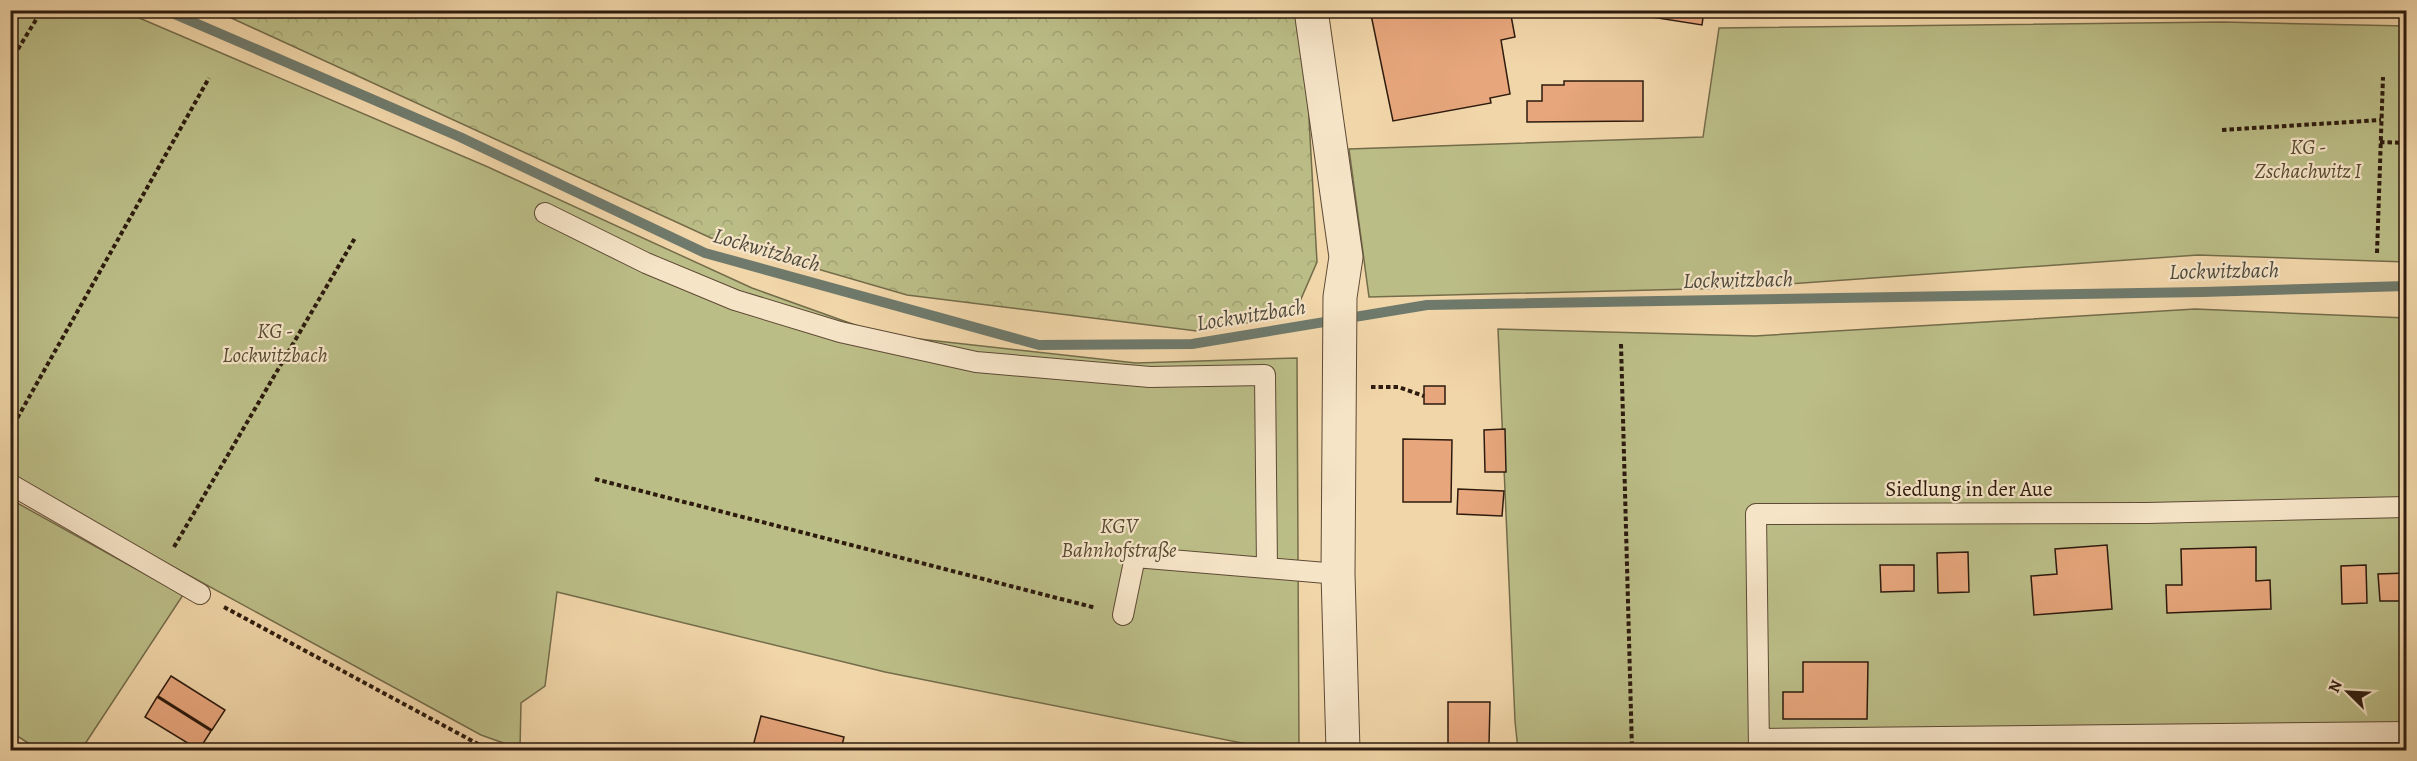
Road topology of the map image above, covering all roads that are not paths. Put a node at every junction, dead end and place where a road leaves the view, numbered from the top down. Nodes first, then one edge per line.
1 (1311, 10) edge
2 (545, 213) dead end
3 (10, 484) edge
4 (2406, 507) edge
5 (1267, 568) junction
6 (1338, 574) junction
7 (200, 594) road end
8 (1123, 615) road end
9 (2406, 732) edge
10 (1759, 745) edge
11 (1343, 750) edge

1 - 6 street
2 - 5 lane
3 - 7 lane
4 - 10 lane, Siedlung in der Aue
5 - 6 lane
5 - 8 lane
6 - 11 street
9 - 10 lane, Siedlung in der Aue

